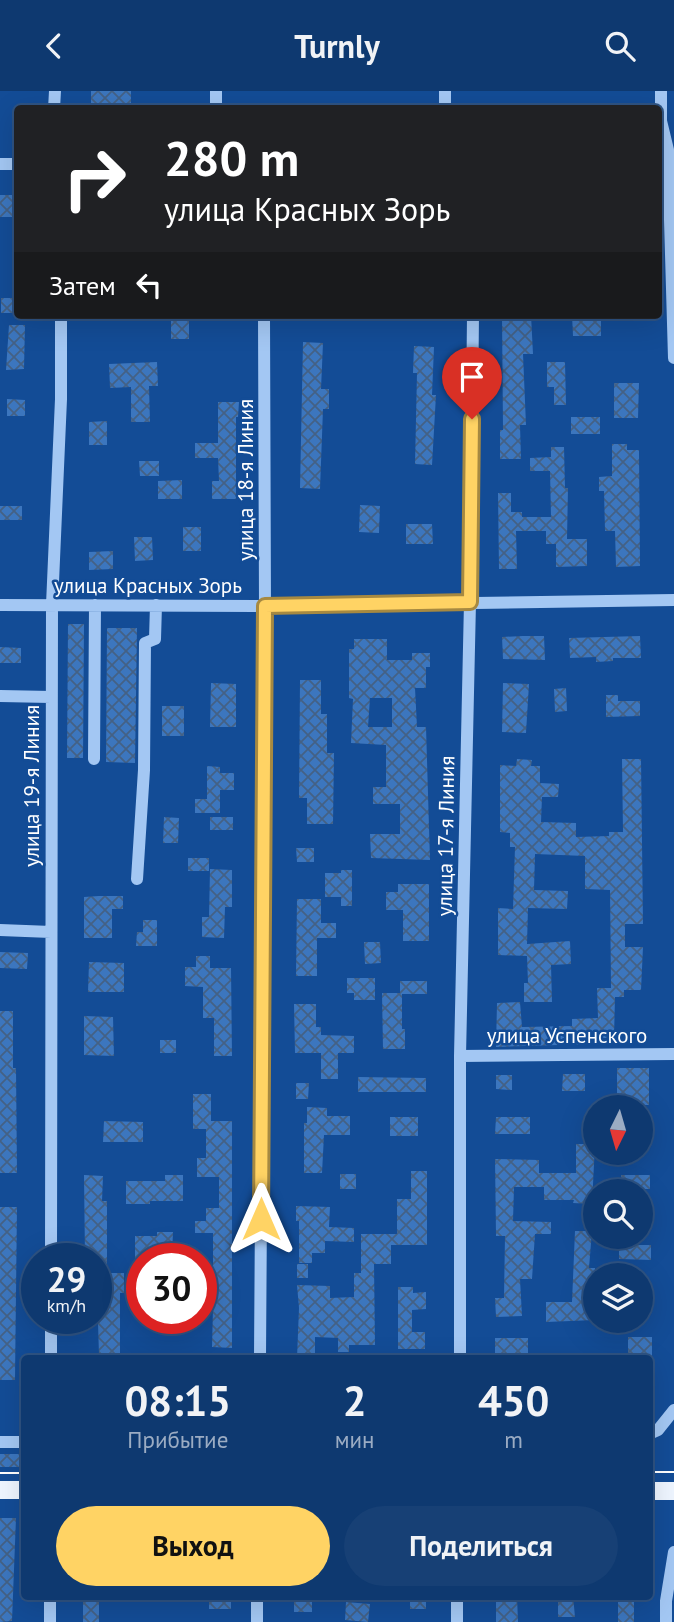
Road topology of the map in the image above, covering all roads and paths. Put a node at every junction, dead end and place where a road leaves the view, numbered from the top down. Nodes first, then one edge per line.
1 (662, 126) edge
2 (667, 150) edge
3 (61, 319) edge
4 (264, 319) edge
5 (473, 319) edge
6 (674, 358) edge
7 (674, 600) edge
8 (470, 602) junction
9 (0, 605) edge
10 (52, 605) junction
11 (95, 605) junction
12 (156, 605) junction
13 (265, 606) junction
14 (0, 697) edge
15 (51, 697) junction
16 (94, 759) dead end
17 (137, 879) dead end
18 (0, 930) edge
19 (51, 932) junction
20 (674, 1054) edge
21 (460, 1056) junction
22 (51, 1243) edge
23 (51, 1334) edge
24 (51, 1355) edge
25 (260, 1355) edge
26 (460, 1355) edge
27 (674, 1410) edge
28 (653, 1432) edge
29 (0, 1442) edge
30 (21, 1442) edge
31 (0, 1490) edge
32 (21, 1490) edge
33 (674, 1490) edge
34 (653, 1491) edge
35 (674, 1552) edge
36 (50, 1600) edge
37 (257, 1600) edge
38 (457, 1600) edge
39 (50, 1622) edge
40 (257, 1622) edge
41 (457, 1622) edge
42 (666, 1622) edge

1 - 2 street
2 - 6 street
3 - 10 street, улица 19-я Линия
4 - 13 street, улица 18-я Линия
5 - 8 street, улица 17-я Линия
7 - 8 street, улица Красных Зорь
8 - 13 street, улица Красных Зорь
8 - 21 street, улица 17-я Линия
9 - 10 street, улица Красных Зорь
10 - 11 street, улица Красных Зорь
10 - 15 street, улица 19-я Линия
11 - 12 street, улица Красных Зорь
11 - 16 street
12 - 13 street, улица Красных Зорь
12 - 17 street
13 - 25 street, улица 18-я Линия
14 - 15 street
15 - 19 street, улица 19-я Линия
18 - 19 street
19 - 22 street, улица 19-я Линия
20 - 21 street, улица Успенского
21 - 26 street, улица 17-я Линия
23 - 24 street
27 - 28 street
29 - 30 street
31 - 32 main road
33 - 34 main road
35 - 42 street
36 - 39 street
37 - 40 street
38 - 41 street

